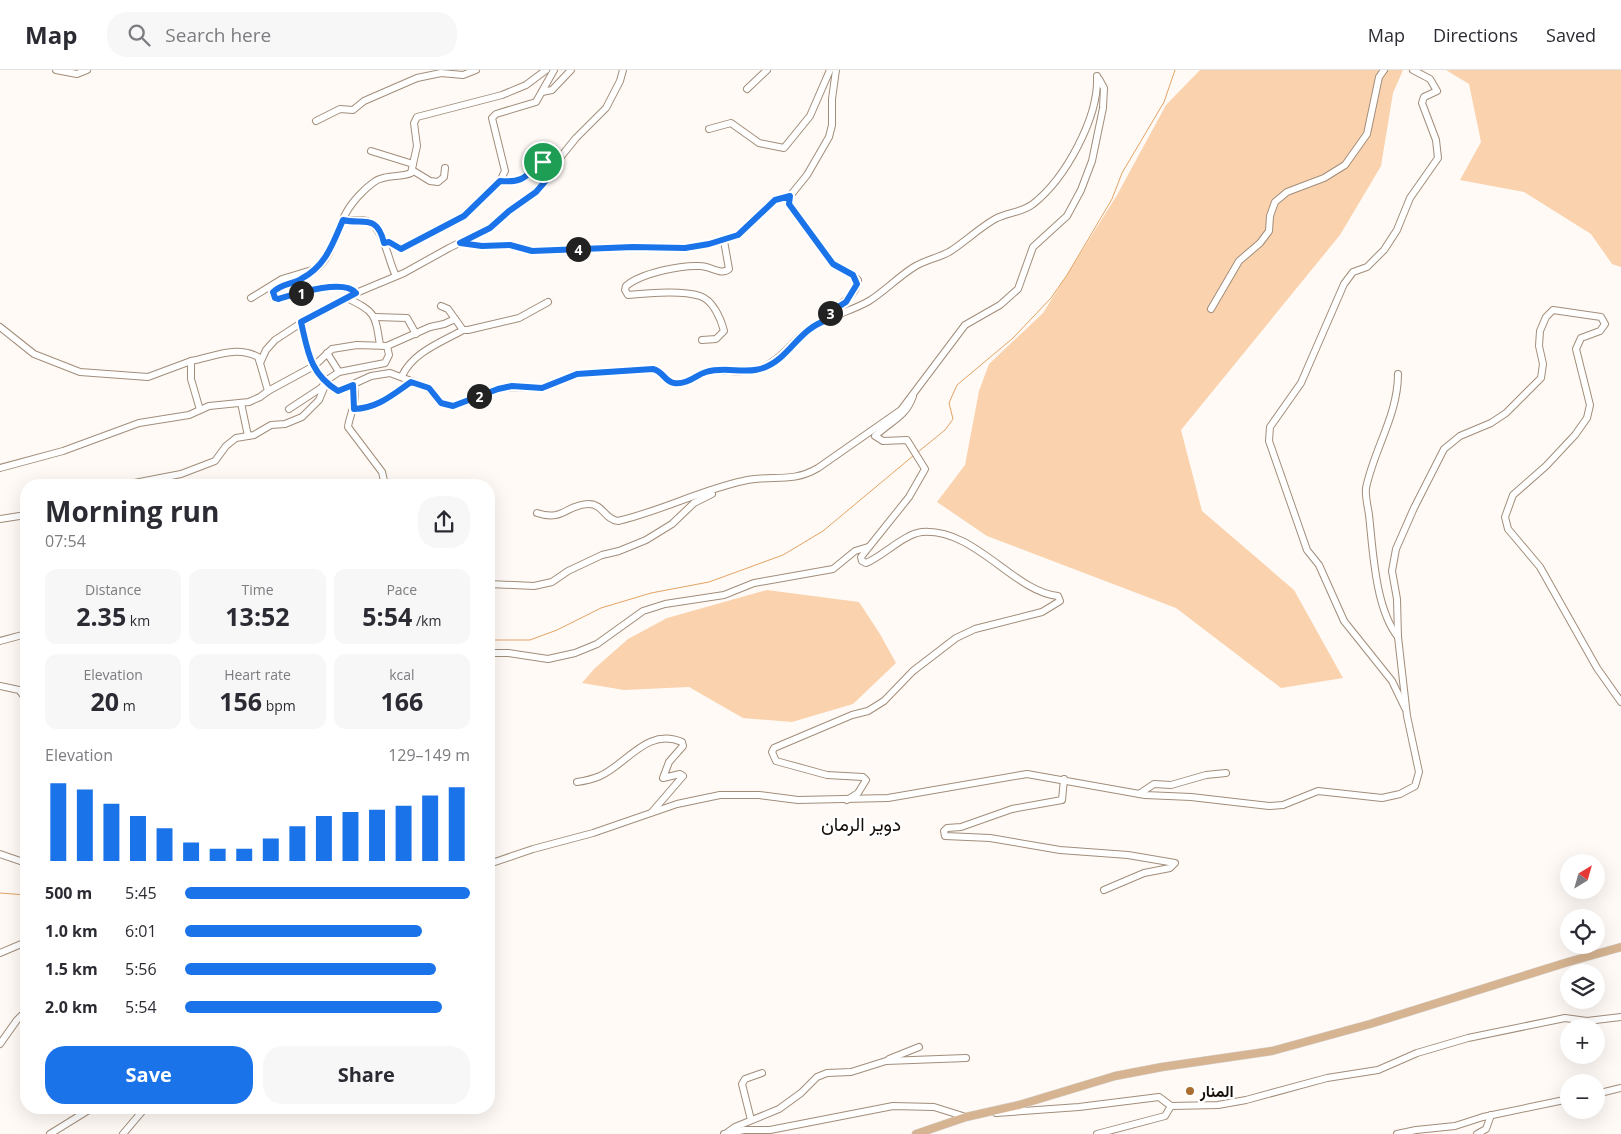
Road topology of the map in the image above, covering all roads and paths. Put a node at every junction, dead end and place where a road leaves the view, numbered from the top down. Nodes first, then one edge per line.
1 (56, 70) edge
2 (87, 70) edge
3 (476, 70) edge
4 (546, 70) edge
5 (554, 70) edge
6 (571, 70) edge
7 (623, 70) edge
8 (768, 70) edge
9 (830, 70) edge
10 (836, 70) edge
11 (1384, 70) edge
12 (1414, 70) edge
13 (747, 89) dead end
14 (542, 92) junction
15 (316, 121) dead end
16 (709, 129) dead end
17 (371, 151) dead end
18 (559, 159) junction
19 (413, 167) junction
20 (445, 168) dead end
21 (500, 181) junction
22 (790, 196) junction
23 (343, 220) junction
24 (724, 241) junction
25 (384, 243) junction
26 (460, 243) junction
27 (318, 268) junction
28 (396, 276) junction
29 (356, 293) junction
30 (251, 298) dead end
31 (347, 298) junction
32 (548, 302) dead end
33 (441, 306) dead end
34 (1210, 309) dead end
35 (375, 317) junction
36 (454, 319) junction
37 (828, 320) junction
38 (301, 322) junction
39 (0, 327) edge
40 (463, 330) junction
41 (416, 334) junction
42 (702, 340) dead end
43 (383, 345) junction
44 (327, 353) junction
45 (191, 361) junction
46 (260, 362) junction
47 (314, 366) junction
48 (339, 372) junction
49 (1398, 374) dead end
50 (402, 376) junction
51 (411, 382) junction
52 (326, 383) junction
53 (353, 385) junction
54 (268, 391) junction
55 (913, 396) junction
56 (241, 403) junction
57 (289, 409) dead end
58 (354, 409) junction
59 (200, 410) junction
60 (248, 436) junction
61 (0, 468) edge
62 (155, 479) edge
63 (384, 479) edge
64 (722, 488) junction
65 (537, 513) dead end
66 (20, 516) edge
67 (0, 519) edge
68 (869, 546) junction
69 (495, 584) edge
70 (20, 636) edge
71 (1398, 637) junction
72 (0, 641) edge
73 (495, 653) edge
74 (0, 686) edge
75 (20, 691) edge
76 (1621, 702) edge
77 (1407, 716) junction
78 (1226, 773) dead end
79 (1064, 779) junction
80 (577, 782) dead end
81 (1139, 794) junction
82 (846, 800) junction
83 (651, 813) junction
84 (0, 854) edge
85 (20, 861) edge
86 (495, 862) edge
87 (1104, 890) dead end
88 (20, 945) edge
89 (1621, 947) edge
90 (0, 953) edge
91 (20, 1017) edge
92 (1621, 1017) edge
93 (0, 1044) edge
94 (919, 1047) dead end
95 (966, 1058) dead end
96 (886, 1061) junction
97 (762, 1073) dead end
98 (1621, 1088) edge
99 (1605, 1092) edge
100 (1560, 1101) edge
101 (1171, 1106) junction
102 (990, 1113) junction
103 (82, 1114) edge
104 (140, 1114) edge
105 (1491, 1115) junction
106 (966, 1117) junction
107 (751, 1120) junction
108 (726, 1133) edge
109 (50, 1134) edge
110 (122, 1134) edge
111 (916, 1134) edge
112 (1097, 1134) edge
113 (1397, 1134) edge
114 (1477, 1134) edge

1 - 2 street
3 - 15 street
4 - 19 street
5 - 14 street
6 - 14 street
7 - 18 street
8 - 13 street
9 - 16 street
10 - 22 street
11 - 34 street
12 - 77 street
14 - 21 street
17 - 19 street
18 - 21 street
18 - 26 street
19 - 20 street
19 - 23 street
21 - 25 street
22 - 24 street
22 - 37 street
23 - 25 street
23 - 27 street
24 - 26 street
24 - 42 street
25 - 28 street
26 - 28 street
27 - 29 street
27 - 30 street
28 - 29 street
29 - 31 street
31 - 35 street
31 - 38 street
32 - 40 street
33 - 36 street
35 - 41 street
35 - 43 street
36 - 40 street
36 - 41 street
37 - 51 street
37 - 55 street
38 - 46 street
38 - 47 street
39 - 45 street
40 - 50 street
41 - 43 street
43 - 44 street
43 - 48 street
44 - 47 street
44 - 48 street
45 - 46 street
45 - 59 street
46 - 54 street
47 - 52 street
47 - 54 street
48 - 52 street
49 - 71 street
50 - 51 street
50 - 53 street
51 - 58 street
52 - 53 street
52 - 57 street
52 - 60 street
53 - 58 street
54 - 56 street
55 - 64 street
55 - 68 street
56 - 59 street
56 - 60 street
58 - 63 street
59 - 61 street
60 - 62 street
64 - 65 street
64 - 69 street
66 - 67 street
68 - 73 street
68 - 82 street
70 - 72 street
71 - 76 street
71 - 77 street
74 - 75 street
77 - 81 street
78 - 81 street
79 - 81 street
79 - 82 street
79 - 87 street
80 - 83 street
82 - 83 street
83 - 86 street
84 - 85 street
88 - 90 street
89 - 102 main road
91 - 93 street
92 - 101 street
94 - 96 street
95 - 96 street
96 - 107 street
97 - 107 street
98 - 99 street
100 - 105 street
101 - 102 street
101 - 112 street
102 - 106 main road
103 - 109 street
104 - 110 street
105 - 113 street
105 - 114 street
106 - 108 street
106 - 111 main road
107 - 108 street

